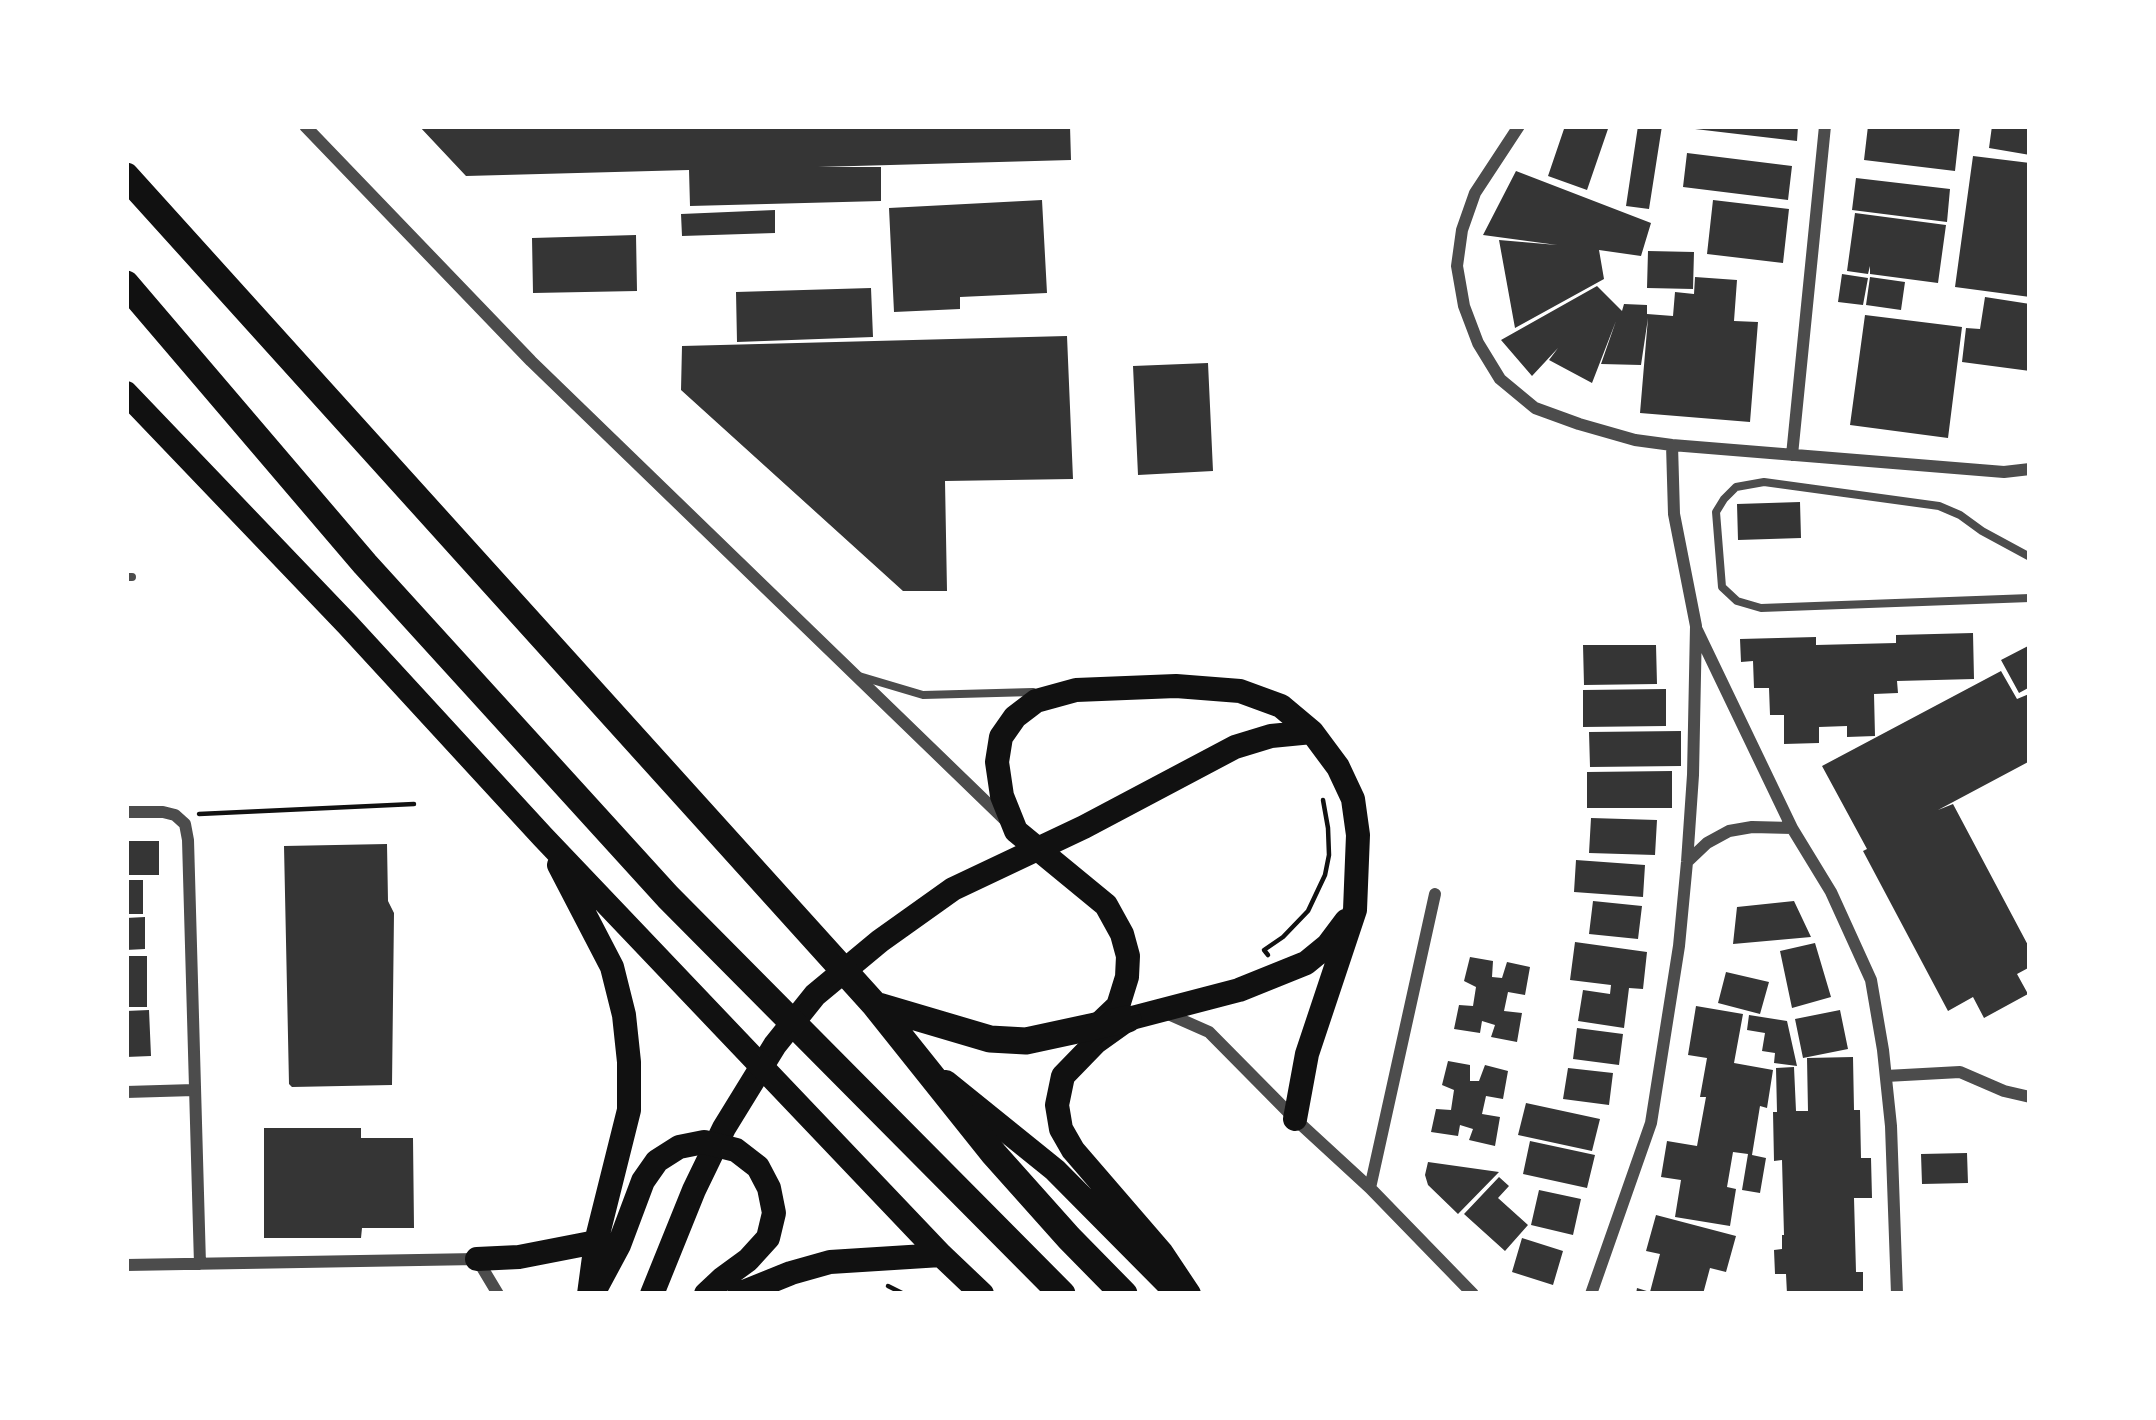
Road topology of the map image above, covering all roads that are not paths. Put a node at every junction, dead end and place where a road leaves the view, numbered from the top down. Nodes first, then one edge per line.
1 (305, 126) edge
2 (1519, 126) edge
3 (1825, 126) edge
4 (126, 176) edge
5 (126, 284) edge
6 (126, 393) edge
7 (1672, 445) junction
8 (1792, 455) junction
9 (2030, 469) edge
10 (2030, 557) edge
11 (2030, 598) edge
12 (1696, 626) junction
13 (852, 674) junction
14 (1076, 690) junction
15 (1312, 732) junction
16 (126, 812) edge
17 (1792, 828) junction
18 (1016, 831) junction
19 (543, 837) junction
20 (1687, 862) junction
21 (1435, 894) dead end
22 (1355, 910) junction
23 (875, 1005) junction
24 (1161, 1011) junction
25 (1128, 1019) junction
26 (1096, 1027) junction
27 (923, 1064) junction
28 (1886, 1076) junction
29 (194, 1090) junction
30 (126, 1091) edge
31 (2030, 1097) edge
32 (1295, 1119) junction
33 (1370, 1188) junction
34 (596, 1242) junction
35 (941, 1255) junction
36 (477, 1259) junction
37 (126, 1264) edge
38 (200, 1264) junction
39 (498, 1294) edge
40 (591, 1294) edge
41 (652, 1294) edge
42 (706, 1294) edge
43 (740, 1294) edge
44 (982, 1294) edge
45 (1062, 1294) edge
46 (1124, 1294) edge
47 (1179, 1294) edge
48 (1189, 1294) edge
49 (1473, 1294) edge
50 (1591, 1294) edge
51 (1897, 1294) edge

1 - 13 street
2 - 7 street
3 - 8 street
4 - 23 highway
5 - 45 highway
6 - 19 main road
7 - 8 street
7 - 12 street
8 - 9 street
10 - 11 lane
12 - 17 street
12 - 20 street
13 - 14 lane
13 - 18 street
14 - 15 main road
14 - 18 main road
15 - 22 main road
15 - 41 main road
16 - 29 street
17 - 20 street
17 - 28 street
18 - 26 main road
19 - 34 main road
19 - 35 main road
20 - 50 street
21 - 33 street
22 - 24 main road
22 - 32 main road
23 - 26 highway
23 - 27 highway
24 - 25 main road
24 - 32 street
25 - 26 highway
25 - 48 main road
27 - 46 highway
27 - 47 main road
28 - 31 street
28 - 51 street
29 - 30 street
29 - 38 street
32 - 33 street
33 - 49 street
34 - 36 main road
34 - 40 main road
35 - 43 main road
35 - 44 main road
36 - 38 street
36 - 39 street
37 - 38 street
40 - 42 main road

